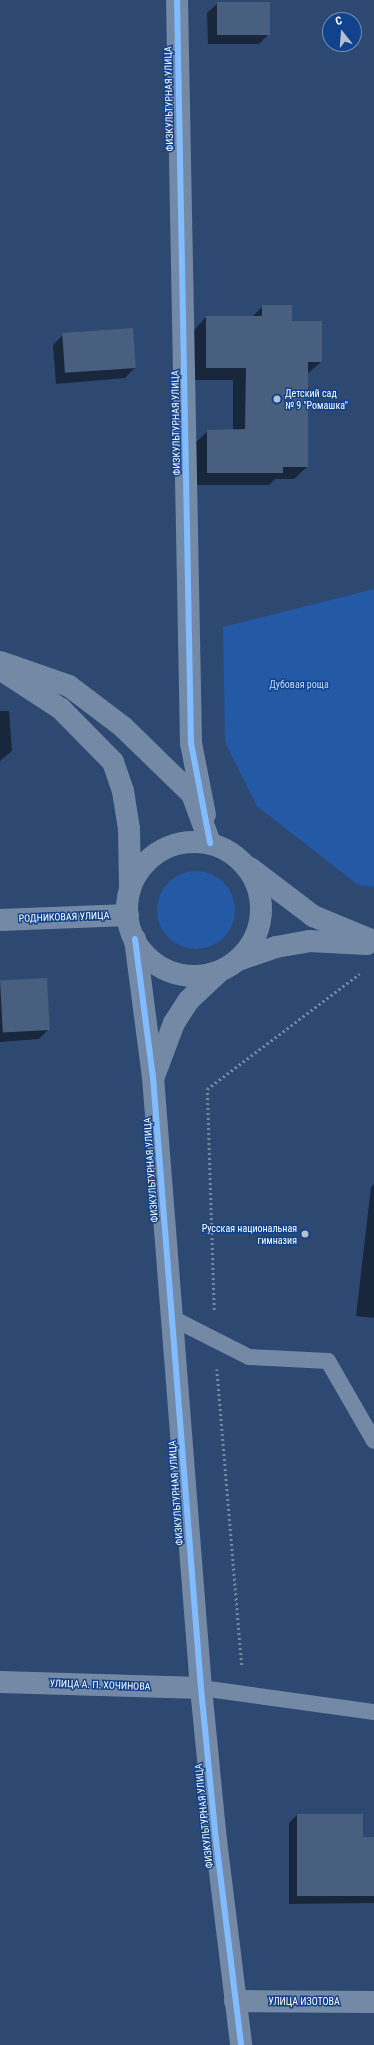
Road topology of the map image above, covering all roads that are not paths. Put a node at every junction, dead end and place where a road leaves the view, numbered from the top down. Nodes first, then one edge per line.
1 (177, 0) edge
2 (0, 662) edge
3 (0, 669) edge
4 (210, 843) junction
5 (242, 861) junction
6 (130, 890) junction
7 (128, 915) junction
8 (0, 920) edge
9 (135, 939) junction
10 (374, 941) edge
11 (374, 944) edge
12 (228, 966) junction
13 (153, 1077) junction
14 (172, 1318) junction
15 (374, 1440) edge
16 (0, 1682) edge
17 (200, 1688) junction
18 (374, 1712) edge
19 (235, 2001) junction
20 (374, 2002) edge
21 (240, 2045) edge

1 - 4 street, ФИЗКУЛЬТУРНАЯ УЛИЦА
2 - 4 street
3 - 6 street
4 - 5 street, ФИЗКУЛЬТУРНАЯ УЛИЦА
4 - 6 street, ФИЗКУЛЬТУРНАЯ УЛИЦА
5 - 10 street
5 - 12 street, ФИЗКУЛЬТУРНАЯ УЛИЦА
6 - 7 street, ФИЗКУЛЬТУРНАЯ УЛИЦА
7 - 8 street, РОДНИКОВАЯ УЛИЦА
7 - 9 street, ФИЗКУЛЬТУРНАЯ УЛИЦА
9 - 12 street, ФИЗКУЛЬТУРНАЯ УЛИЦА
9 - 13 street, ФИЗКУЛЬТУРНАЯ УЛИЦА
11 - 12 street
12 - 13 street, ФИЗКУЛЬТУРНАЯ УЛИЦА
13 - 14 street, ФИЗКУЛЬТУРНАЯ УЛИЦА
14 - 15 lane
14 - 17 street, ФИЗКУЛЬТУРНАЯ УЛИЦА
16 - 17 street, УЛИЦА А. П. ХОЧИНОВА
17 - 18 lane
17 - 19 street, ФИЗКУЛЬТУРНАЯ УЛИЦА
19 - 20 street, УЛИЦА ИЗОТОВА
19 - 21 street, ФИЗКУЛЬТУРНАЯ УЛИЦА

